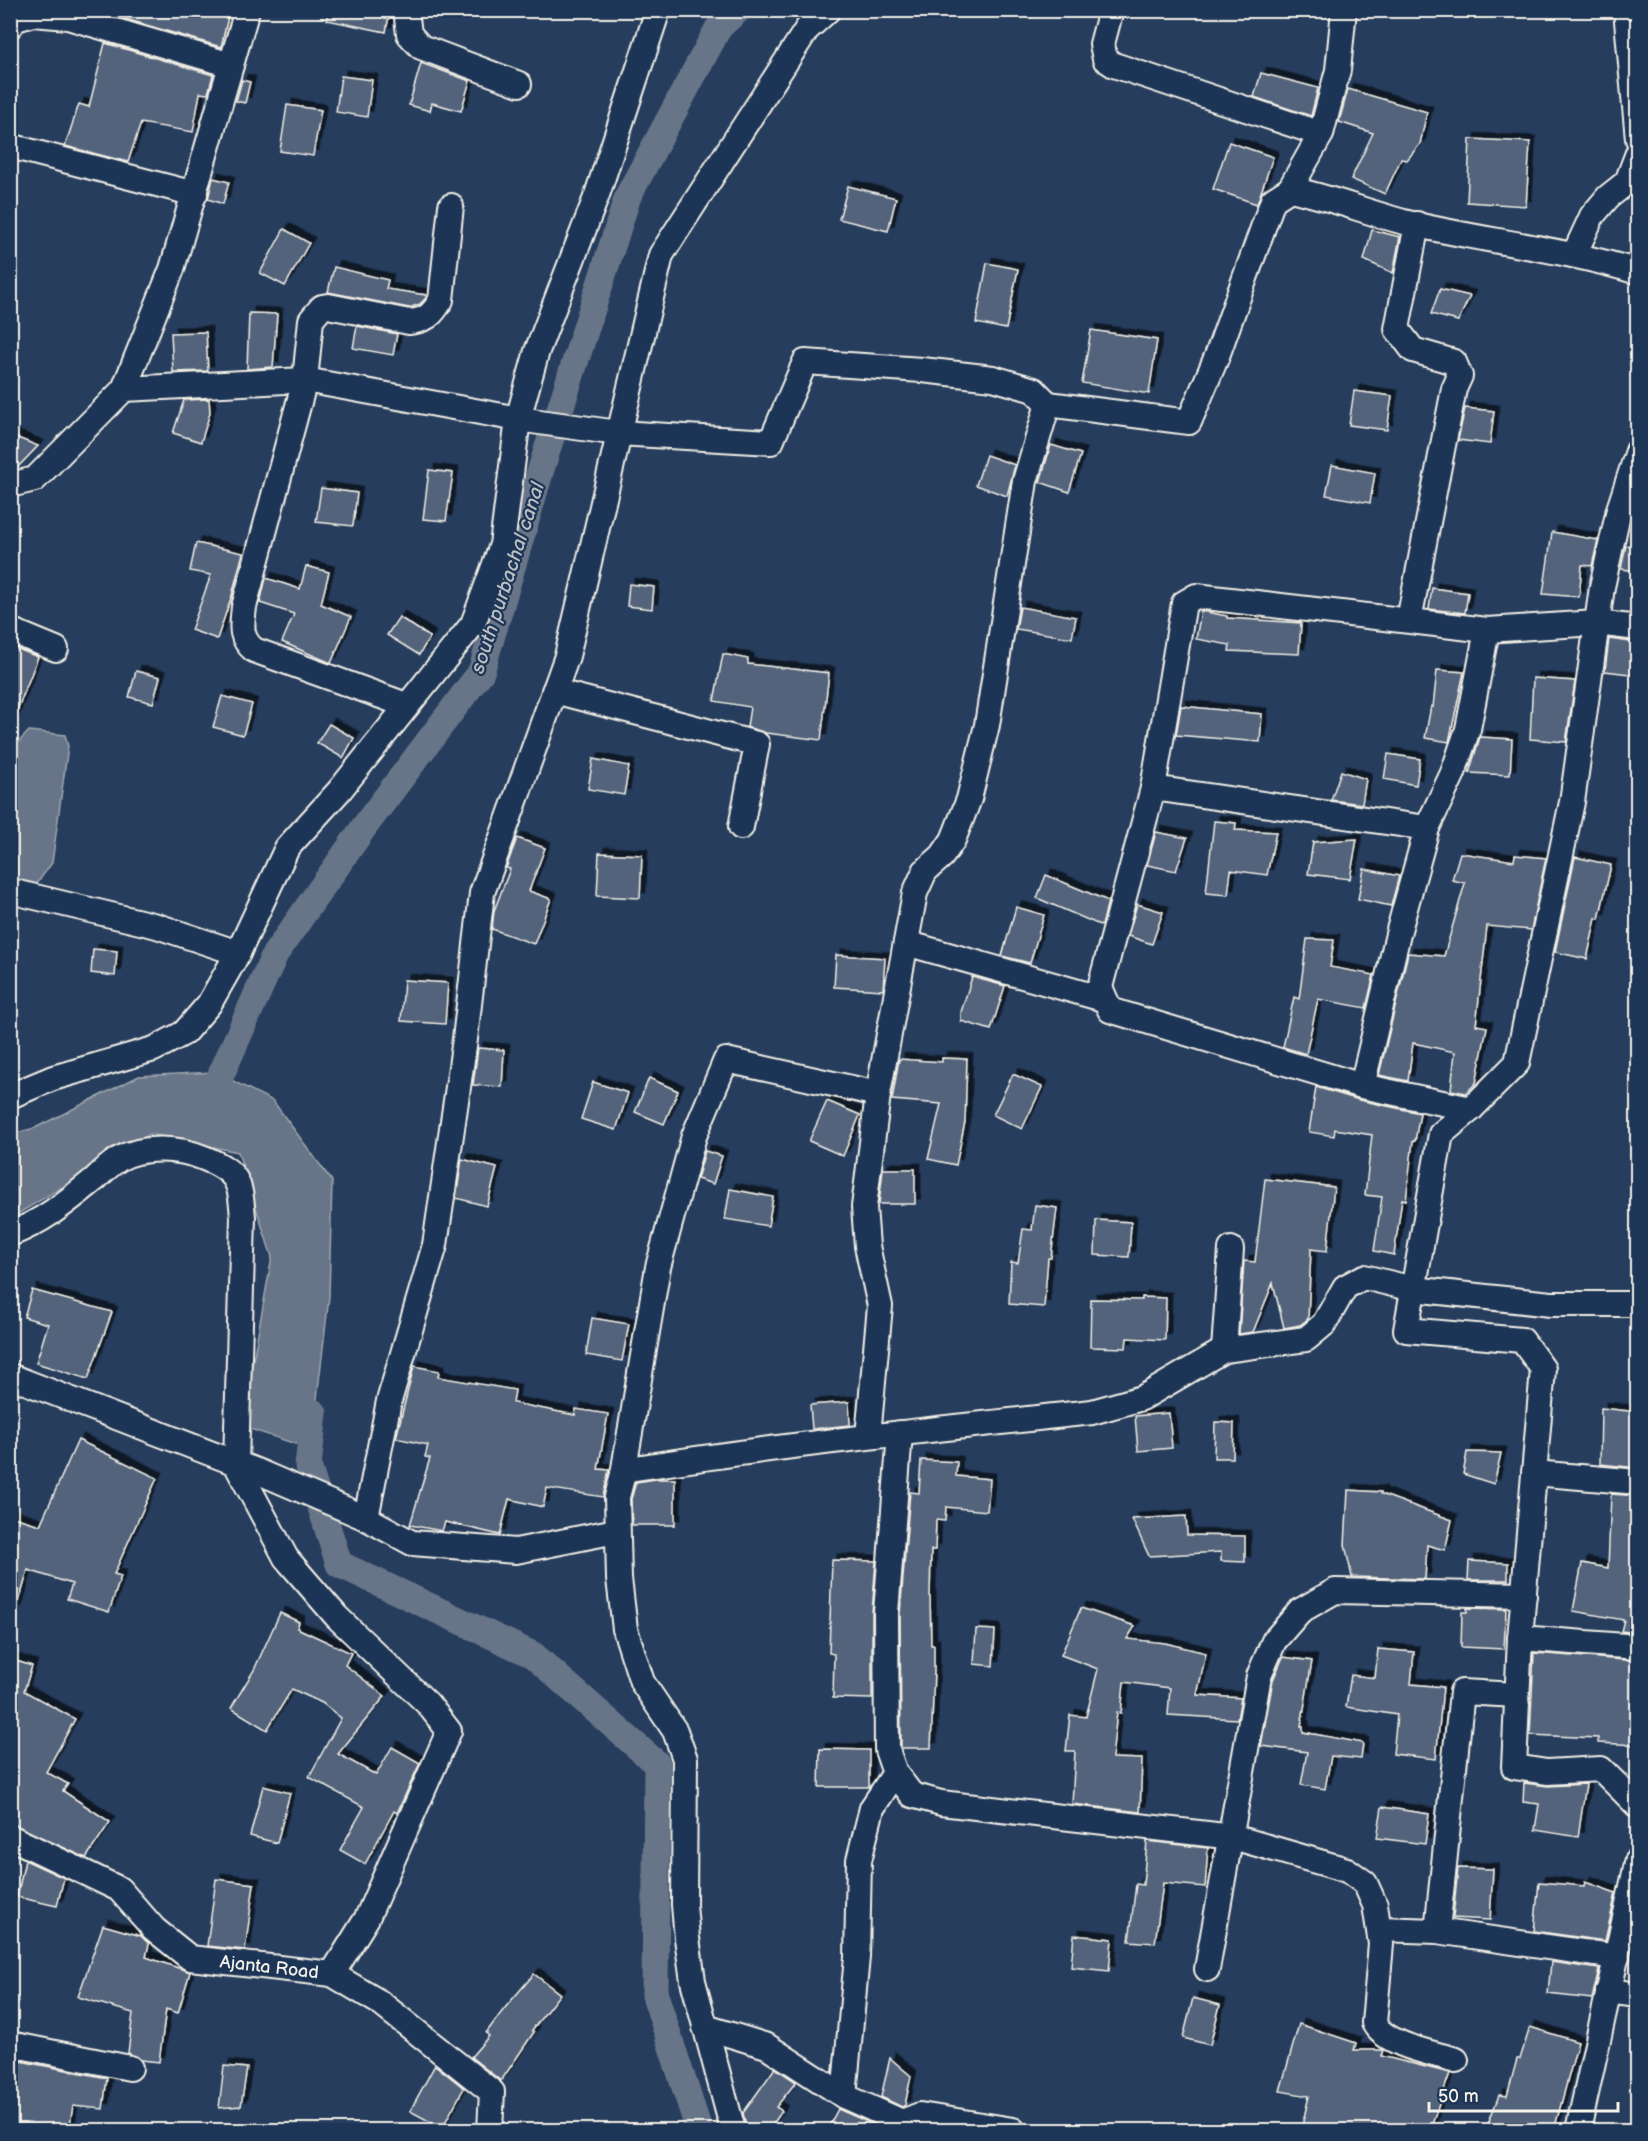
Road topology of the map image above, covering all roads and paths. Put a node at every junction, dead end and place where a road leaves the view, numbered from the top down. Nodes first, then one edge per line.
1 (247, 10) edge
2 (406, 10) edge
3 (828, 10) edge
4 (1111, 10) edge
5 (1344, 10) edge
6 (1626, 10) edge
7 (648, 13) edge
8 (10, 26) edge
9 (231, 65) junction
10 (519, 84) dead end
11 (1321, 134) junction
12 (1638, 139) edge
13 (10, 146) edge
14 (1638, 153) edge
15 (1290, 189) junction
16 (195, 194) junction
17 (451, 206) dead end
18 (1417, 224) junction
19 (1574, 255) junction
20 (1638, 272) edge
21 (305, 380) junction
22 (124, 388) junction
23 (1048, 404) junction
24 (525, 420) junction
25 (610, 432) junction
26 (1638, 451) edge
27 (10, 485) edge
28 (1409, 620) junction
29 (1596, 623) junction
30 (1638, 628) edge
31 (10, 630) edge
32 (1487, 630) junction
33 (56, 649) dead end
34 (554, 692) junction
35 (406, 705) junction
36 (1153, 788) junction
37 (741, 827) dead end
38 (1427, 828) junction
39 (10, 891) edge
40 (906, 943) junction
41 (238, 953) junction
42 (1103, 999) junction
43 (1362, 1086) junction
44 (878, 1094) junction
45 (10, 1096) edge
46 (1471, 1109) junction
47 (10, 1234) edge
48 (1231, 1249) dead end
49 (1413, 1289) junction
50 (1638, 1304) edge
51 (1224, 1350) junction
52 (10, 1376) edge
53 (900, 1433) junction
54 (868, 1436) junction
55 (236, 1464) junction
56 (1534, 1473) junction
57 (623, 1474) junction
58 (1638, 1482) edge
59 (366, 1518) junction
60 (616, 1531) junction
61 (1524, 1595) junction
62 (1520, 1638) junction
63 (1638, 1647) edge
64 (1517, 1695) junction
65 (895, 1773) junction
66 (1638, 1806) edge
67 (10, 1837) edge
68 (1233, 1837) junction
69 (1637, 1867) edge
70 (1379, 1929) junction
71 (1437, 1931) junction
72 (1617, 1957) junction
73 (1207, 1970) dead end
74 (332, 1974) junction
75 (1608, 1991) junction
76 (1638, 1995) edge
77 (705, 2027) junction
78 (10, 2044) edge
79 (1456, 2060) dead end
80 (130, 2068) dead end
81 (844, 2096) junction
82 (490, 2130) edge
83 (733, 2130) edge
84 (1013, 2130) edge
85 (1578, 2130) edge

1 - 9 street
2 - 10 street
3 - 25 street
4 - 11 street
5 - 11 street
6 - 12 street
7 - 24 street
8 - 9 street
9 - 16 street
11 - 15 street
13 - 16 street
14 - 19 street
15 - 18 street
15 - 23 street
16 - 22 street
17 - 21 street
18 - 19 street
18 - 28 street
19 - 20 street
21 - 22 street
21 - 24 street
21 - 35 street
22 - 27 street
23 - 25 street
23 - 40 street
24 - 25 street
24 - 35 street
25 - 34 street
26 - 29 street
28 - 32 street
28 - 36 street
29 - 30 street
29 - 32 street
29 - 46 street
31 - 33 street
32 - 38 street
34 - 37 street
34 - 59 street
35 - 41 street
36 - 38 street
36 - 42 street
38 - 43 street
39 - 41 street
40 - 42 street
40 - 44 street
41 - 45 street
42 - 43 street
43 - 46 street
44 - 54 street
44 - 57 street
46 - 49 street
47 - 55 street
48 - 51 street
49 - 50 street
49 - 51 street
49 - 56 street
51 - 53 street
52 - 55 street
53 - 54 street
53 - 65 street
54 - 57 street
55 - 59 street
55 - 74 street
56 - 58 street
56 - 61 street
57 - 60 street
59 - 60 street
60 - 77 street
61 - 62 street
61 - 68 street
62 - 63 street
62 - 64 street
64 - 66 street
64 - 71 street
65 - 68 street
65 - 81 street
67 - 74 street, Ajanta Road
68 - 70 street
68 - 73 street
69 - 72 street
70 - 71 street
70 - 79 street
71 - 72 street
72 - 75 street
74 - 82 street, Ajanta Road
75 - 76 street
75 - 85 street
77 - 81 street
77 - 83 street
78 - 80 street
81 - 84 street

